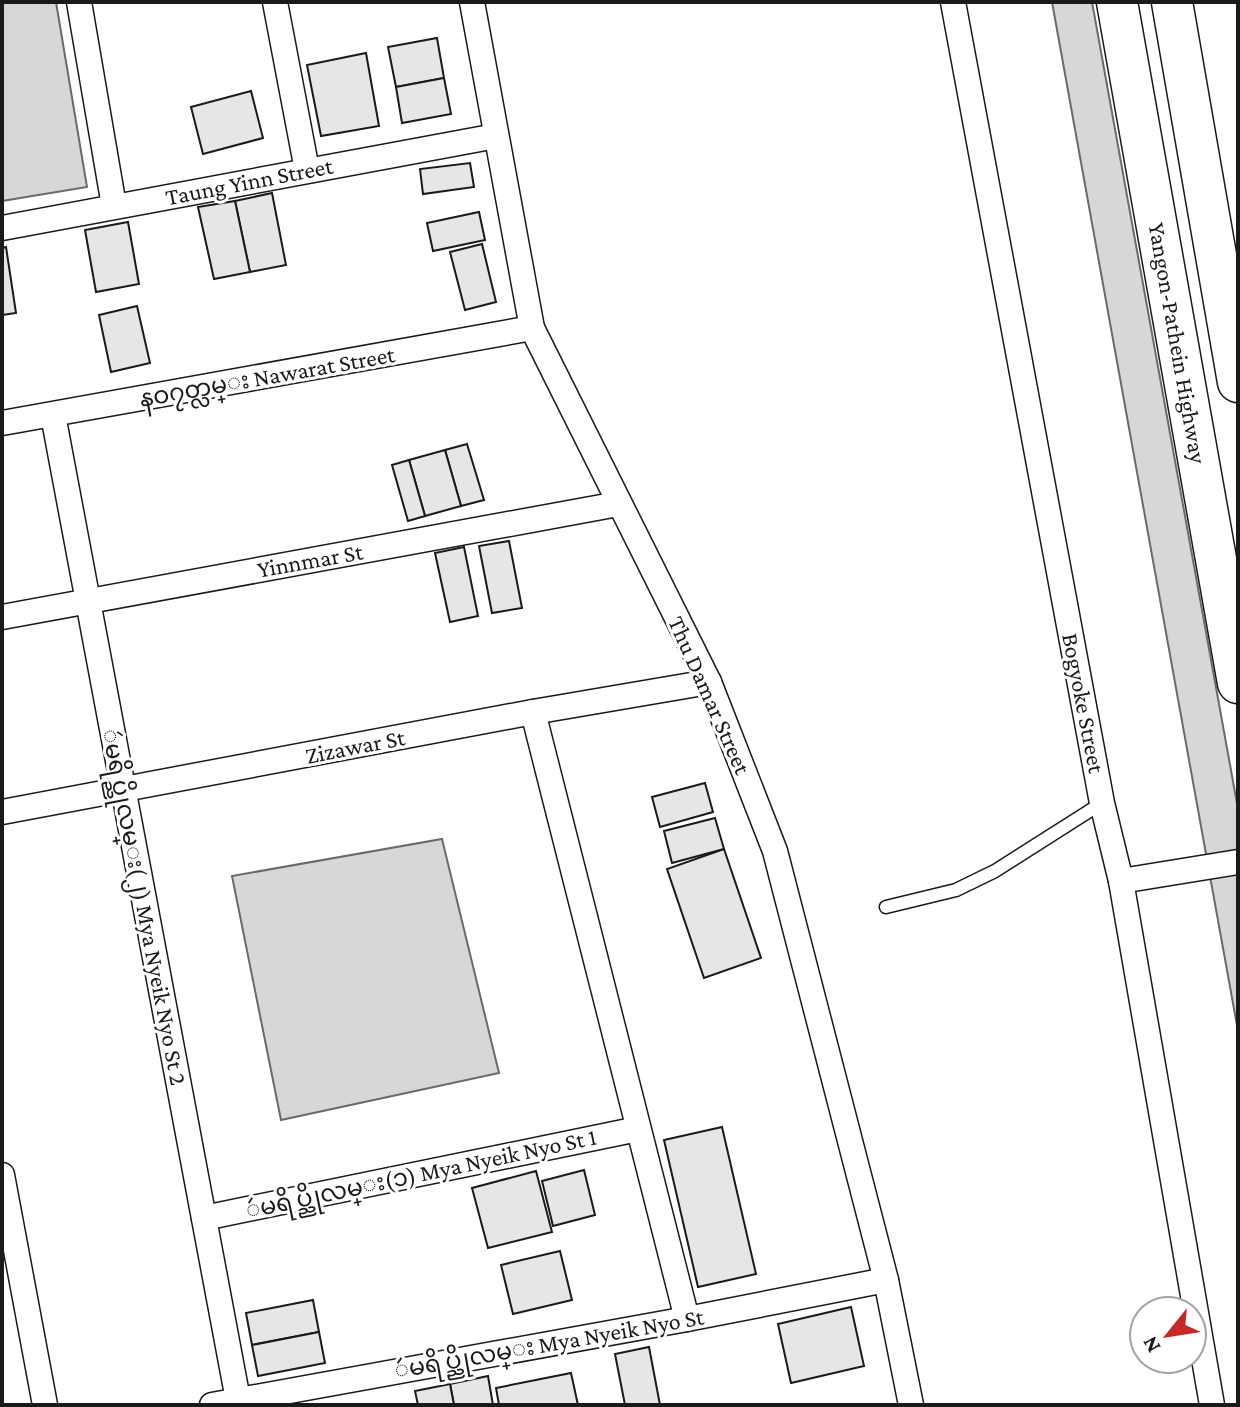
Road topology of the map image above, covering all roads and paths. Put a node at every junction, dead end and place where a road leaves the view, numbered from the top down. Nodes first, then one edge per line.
1 (79, 2) edge
2 (275, 2) edge
3 (472, 2) edge
4 (953, 2) edge
5 (1117, 2) edge
6 (1172, 2) edge
7 (496, 136) junction
8 (307, 170) junction
9 (114, 206) junction
10 (2, 228) edge
11 (532, 328) junction
12 (1238, 382) edge
13 (53, 415) junction
14 (2, 423) edge
15 (618, 504) junction
16 (88, 601) junction
17 (2, 617) edge
18 (709, 682) junction
19 (1238, 683) edge
20 (533, 712) junction
21 (123, 790) junction
22 (1102, 803) junction
23 (2, 812) edge
24 (1238, 862) edge
25 (1121, 881) junction
26 (886, 907) dead end
27 (638, 1129) junction
28 (2, 1175) edge
29 (204, 1218) junction
30 (886, 1280) junction
31 (687, 1319) junction
32 (238, 1402) edge
33 (45, 1405) edge
34 (212, 1405) edge
35 (911, 1405) edge
36 (1212, 1405) edge

1 - 9 street
2 - 8 street
3 - 7 street, Thu Damar Street
4 - 22 street, Bogyoke Street
5 - 19 main road, Yangon-Pathein Highway
6 - 12 main road
7 - 8 street, Taung Yinn Street
7 - 11 street, Thu Damar Street
8 - 9 street, Taung Yinn Street
9 - 10 street, Taung Yinn Street
11 - 13 street, နဝ၇တ္လမ္း Nawarat Street
11 - 15 street, Thu Damar Street
13 - 14 street, နဝ၇တ္လမ္း Nawarat Street
13 - 16 street, ဴမရိပ္ညိုလမ္း(၂) Mya Nyeik Nyo St 2
15 - 16 street, Yinnmar St
15 - 18 street, Thu Damar Street
16 - 17 street, Yinnmar St
16 - 21 street, ဴမရိပ္ညိုလမ္း(၂) Mya Nyeik Nyo St 2
18 - 20 street, Zizawar St
18 - 30 street, Thu Damar Street
20 - 21 street, Zizawar St
20 - 27 street
21 - 23 street, Zizawar St
21 - 29 street, ဴမရိပ္ညိုလမ္း(၂) Mya Nyeik Nyo St 2
22 - 25 street, Bogyoke Street
22 - 26 lane
24 - 25 street
25 - 36 street, Bogyoke Street
27 - 29 street, ဴမရိပ္ညိုလမ္း(၁) Mya Nyeik Nyo St 1
27 - 31 street
28 - 33 street
29 - 32 street, ဴမရိပ္ညိုလမ္း(၂) Mya Nyeik Nyo St 2
30 - 31 street, ဴမရိပ္ညိုလမ္း Mya Nyeik Nyo St
30 - 35 street, Thu Damar Street
31 - 32 street, ဴမရိပ္ညိုလမ္း Mya Nyeik Nyo St
32 - 34 street, ဴမရိပ္ညိုလမ္း Mya Nyeik Nyo St

